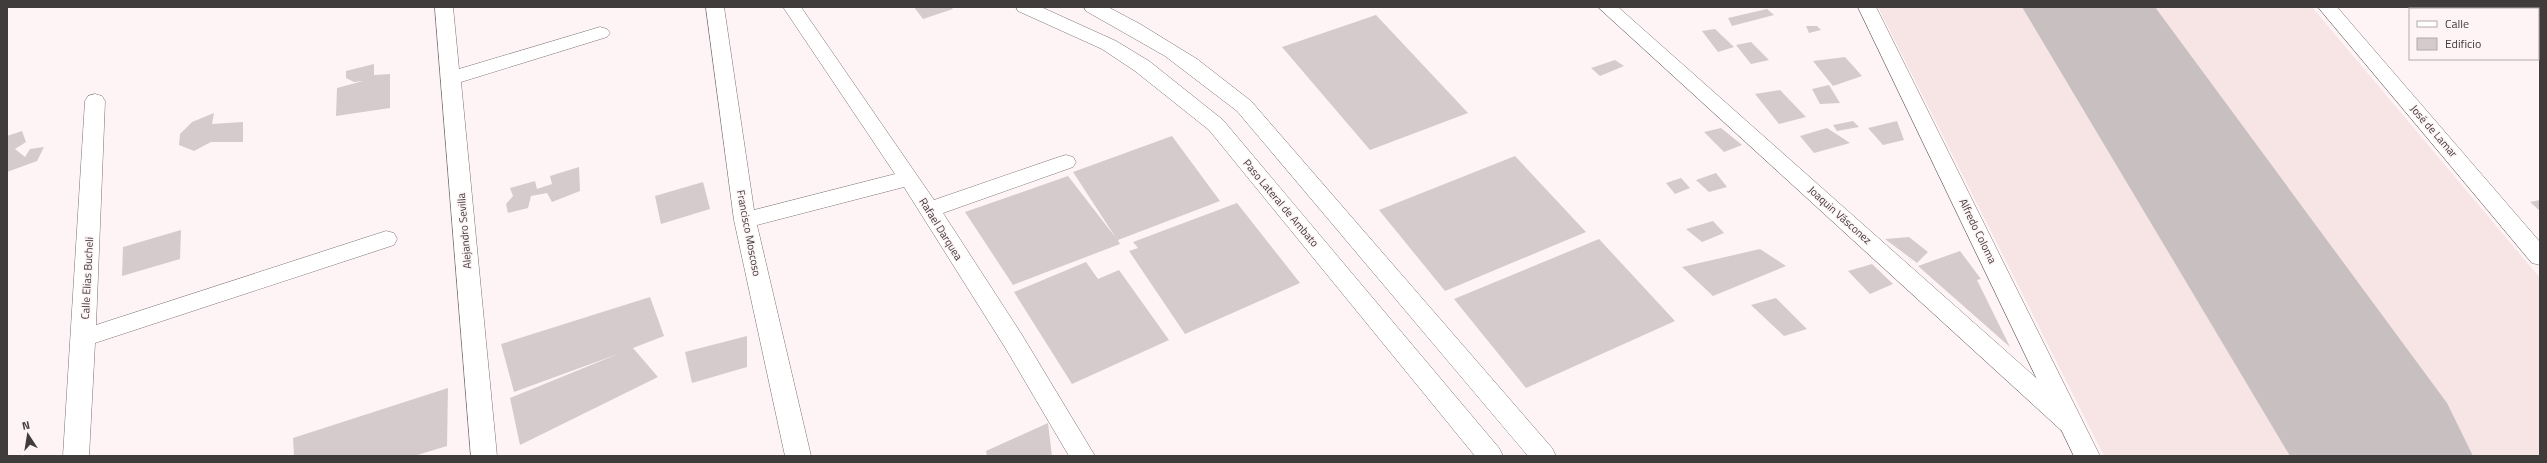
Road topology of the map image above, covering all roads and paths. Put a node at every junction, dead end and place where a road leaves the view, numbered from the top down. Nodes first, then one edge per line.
1 (444, 7) edge
2 (715, 7) edge
3 (792, 7) edge
4 (1025, 7) edge
5 (1093, 7) edge
6 (1607, 7) edge
7 (1867, 7) edge
8 (2327, 7) edge
9 (600, 33) dead end
10 (450, 78) junction
11 (95, 101) dead end
12 (1066, 162) dead end
13 (909, 178) junction
14 (929, 210) junction
15 (745, 220) junction
16 (386, 239) dead end
17 (2540, 257) edge
18 (84, 338) junction
19 (2072, 424) junction
20 (76, 456) edge
21 (484, 456) edge
22 (798, 456) edge
23 (1082, 456) edge
24 (1490, 456) edge
25 (1543, 456) edge
26 (2087, 456) edge

1 - 10 main road, Alejandro Sevilla
2 - 15 main road, Francisco Moscoso
3 - 13 main road, Rafael Darquea
4 - 24 main road, Paso Lateral de Ambato
5 - 25 main road
6 - 19 main road, Joaquin Vásconez
7 - 19 main road, Alfredo Coloma
8 - 17 main road, José de Lamar
9 - 10 main road
10 - 21 main road, Alejandro Sevilla
11 - 18 main road, Calle Elias Bucheli
12 - 14 main road
13 - 14 main road, Rafael Darquea
13 - 15 main road
14 - 23 main road, Rafael Darquea
15 - 22 main road, Francisco Moscoso
16 - 18 main road
18 - 20 main road, Calle Elias Bucheli
19 - 26 main road, Alfredo Coloma

